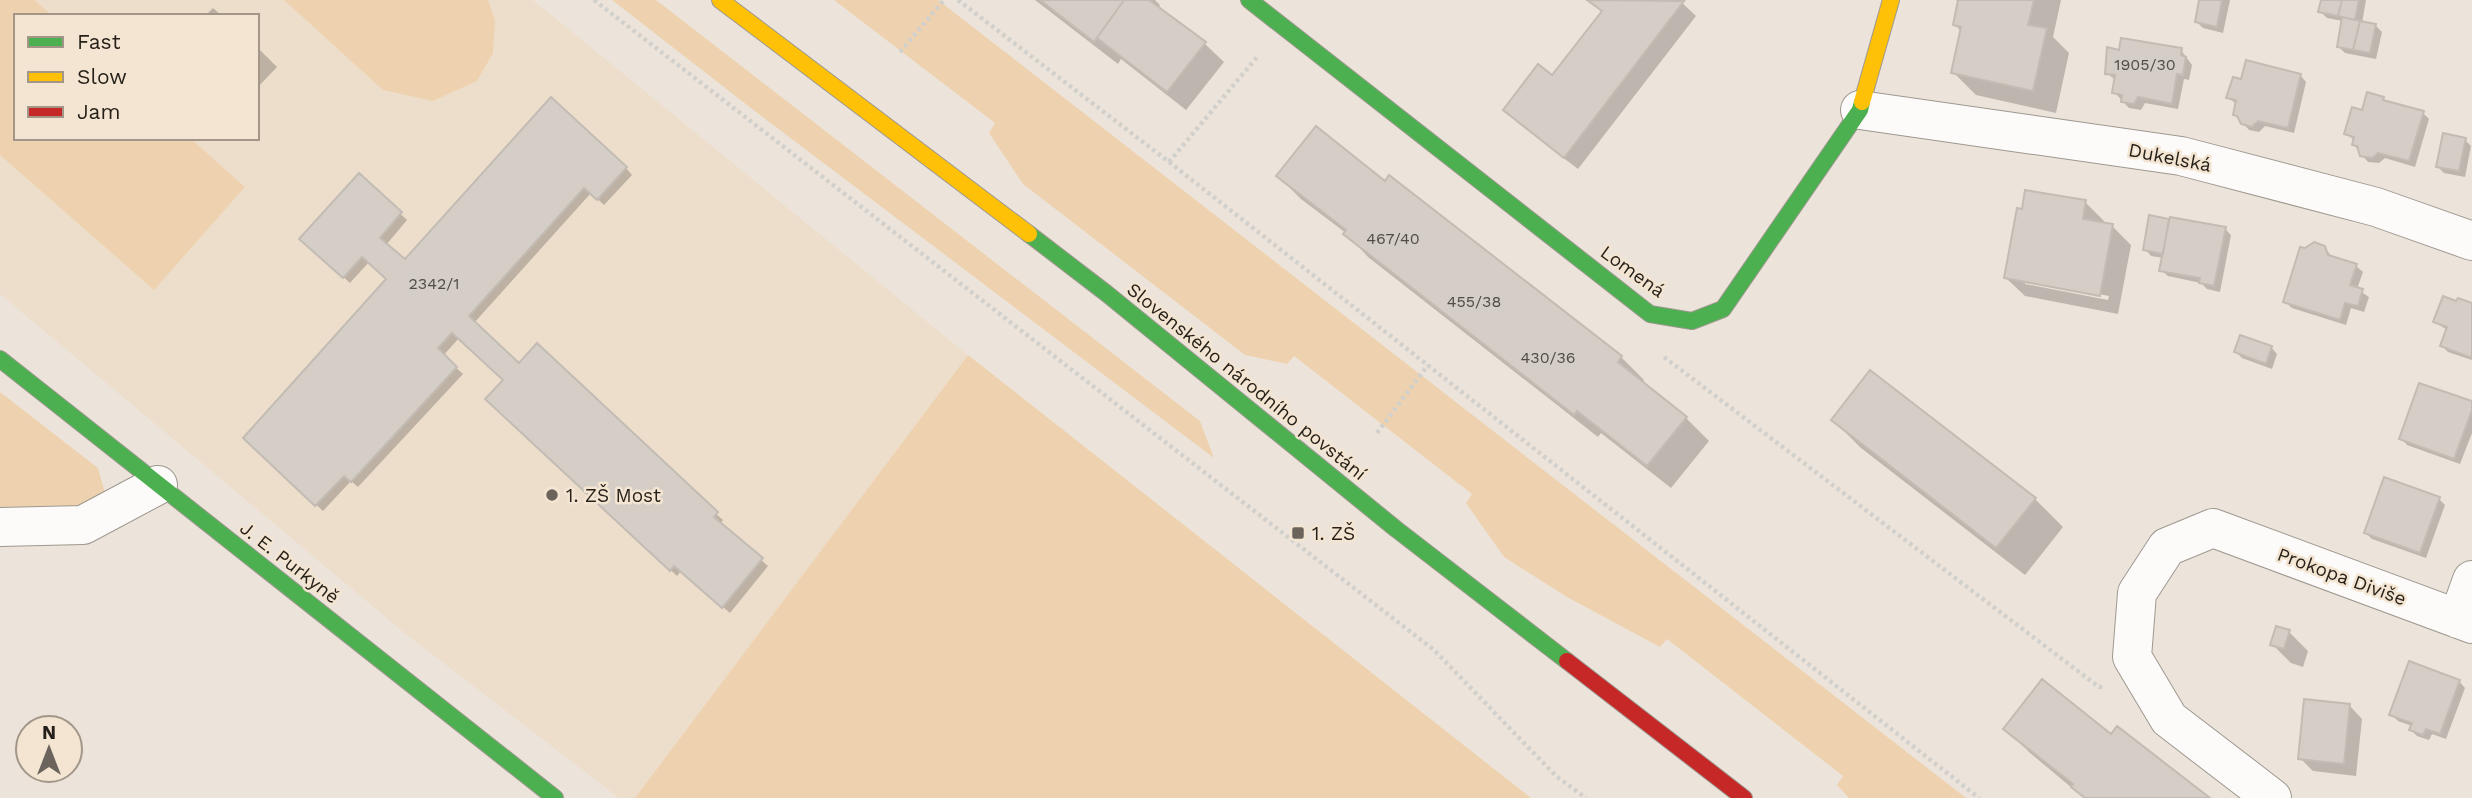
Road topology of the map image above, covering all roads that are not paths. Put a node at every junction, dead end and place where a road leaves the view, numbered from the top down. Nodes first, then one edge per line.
1 (720, 0) edge
2 (1249, 0) edge
3 (1891, 0) edge
4 (1860, 110) junction
5 (2472, 241) edge
6 (0, 359) edge
7 (158, 485) junction
8 (0, 527) edge
9 (2472, 580) edge
10 (2465, 621) edge
11 (555, 798) edge
12 (1744, 798) edge
13 (2272, 798) edge

1 - 12 street, Slovenského národního povstání
2 - 4 street, Lomená
3 - 4 street, Lomená
4 - 5 street, Dukelská
6 - 7 street, J. E. Purkyně
7 - 8 street
7 - 11 street, J. E. Purkyně
9 - 10 street
10 - 13 street, Prokopa Diviše

